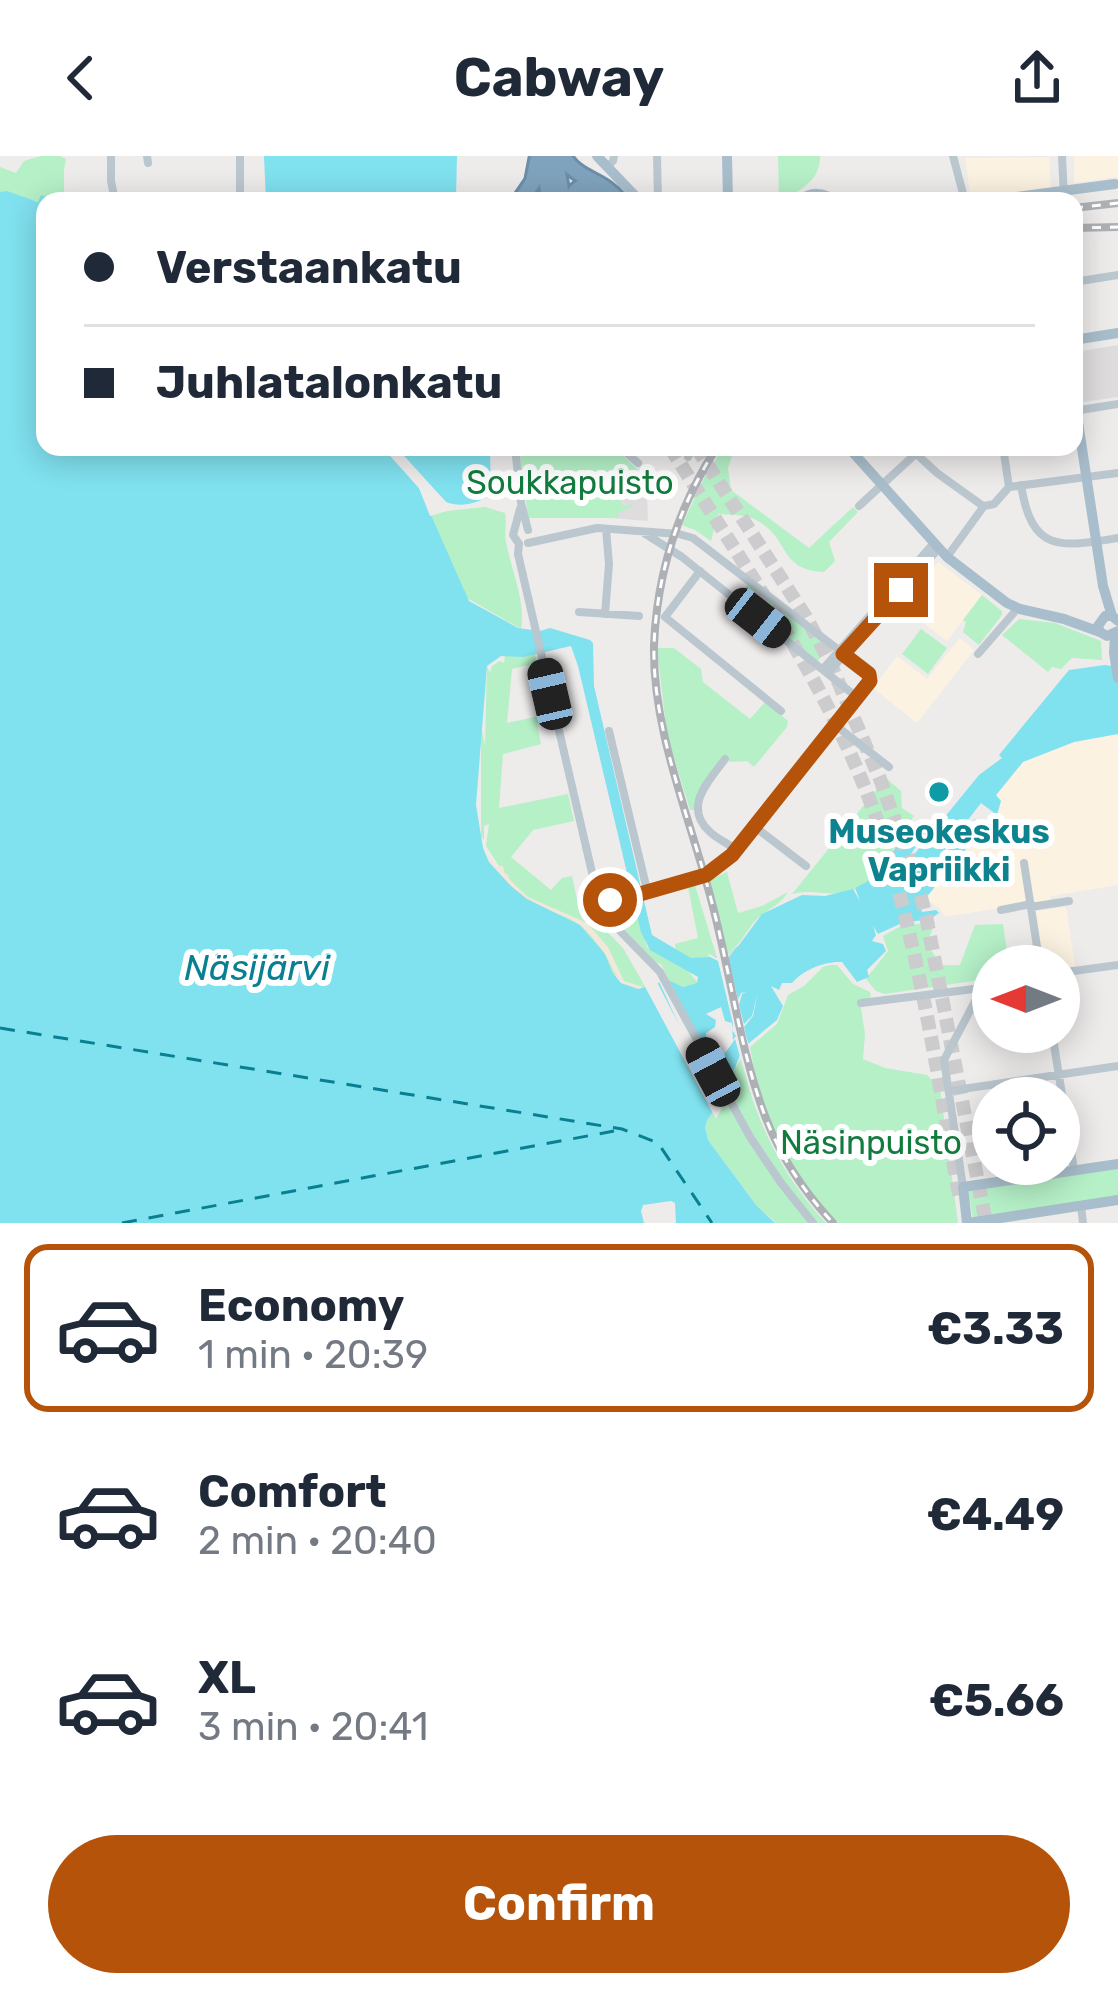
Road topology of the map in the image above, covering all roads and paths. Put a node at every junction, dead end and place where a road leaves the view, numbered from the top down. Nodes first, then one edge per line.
1 (111, 156) edge
2 (240, 156) edge
3 (541, 156) edge
4 (559, 156) edge
5 (597, 156) edge
6 (657, 156) edge
7 (727, 156) edge
8 (953, 156) edge
9 (1062, 156) edge
10 (610, 162) edge
11 (1117, 183) edge
12 (113, 192) edge
13 (240, 192) edge
14 (526, 192) edge
15 (547, 192) edge
16 (565, 192) edge
17 (575, 192) edge
18 (605, 192) edge
19 (610, 192) edge
20 (633, 192) edge
21 (658, 192) edge
22 (728, 192) edge
23 (963, 192) edge
24 (1064, 192) edge
25 (1069, 192) edge
26 (1118, 275) edge
27 (1083, 281) edge
28 (1118, 333) edge
29 (1083, 339) edge
30 (1118, 404) edge
31 (1083, 409) edge
32 (516, 456) edge
33 (630, 456) edge
34 (857, 456) edge
35 (910, 456) edge
36 (922, 456) edge
37 (1004, 456) edge
38 (1083, 456) edge
39 (638, 463) dead end
40 (1118, 474) edge
41 (1086, 476) junction
42 (884, 485) junction
43 (1021, 485) junction
44 (1009, 487) junction
45 (521, 503) junction
46 (859, 506) dead end
47 (984, 506) junction
48 (606, 529) junction
49 (644, 533) junction
50 (526, 538) junction
51 (693, 538) junction
52 (1118, 538) edge
53 (1096, 542) junction
54 (940, 549) junction
55 (682, 557) junction
56 (698, 574) junction
57 (1017, 608) junction
58 (579, 612) dead end
59 (605, 614) junction
60 (639, 616) dead end
61 (1111, 625) edge
62 (841, 652) junction
63 (978, 654) dead end
64 (1114, 656) edge
65 (825, 671) junction
66 (1118, 678) edge
67 (858, 698) junction
68 (781, 710) dead end
69 (835, 725) junction
70 (609, 731) dead end
71 (725, 759) dead end
72 (889, 766) dead end
73 (755, 826) junction
74 (736, 850) junction
75 (1024, 863) dead end
76 (806, 866) dead end
77 (640, 892) junction
78 (1069, 901) dead end
79 (609, 903) junction
80 (1031, 906) junction
81 (1001, 910) dead end
82 (1037, 945) edge
83 (1118, 964) edge
84 (1080, 970) edge
85 (972, 988) edge
86 (862, 1004) dead end
87 (972, 1007) edge
88 (1055, 1053) edge
89 (1118, 1066) edge
90 (1059, 1075) junction
91 (949, 1091) junction
92 (1118, 1163) edge
93 (1080, 1169) edge
94 (976, 1185) edge
95 (963, 1187) junction
96 (1118, 1201) edge
97 (1081, 1206) junction
98 (813, 1223) edge
99 (968, 1223) edge
100 (1083, 1223) edge

1 - 12 street
2 - 13 street
3 - 14 highway
3 - 15 highway
4 - 16 highway
4 - 19 highway
5 - 10 main road
6 - 21 street
7 - 22 main road
8 - 23 street
9 - 24 street
10 - 20 main road
11 - 25 main road
17 - 18 highway
26 - 27 street
28 - 29 main road
30 - 31 street
32 - 45 street
33 - 39 street
34 - 42 main road
35 - 42 street
36 - 47 street
37 - 44 street
38 - 41 main road
40 - 41 street
41 - 43 street
41 - 53 main road
42 - 46 street
42 - 54 main road
43 - 44 street
43 - 53 street
44 - 47 street
45 - 50 street
45 - 50 street
47 - 54 street
48 - 49 street
48 - 50 street
48 - 59 street
49 - 51 street
49 - 55 street
50 - 79 street
51 - 55 street
51 - 62 street
52 - 53 street
53 - 61 main road
54 - 57 main road
54 - 62 street
55 - 56 street
56 - 65 street
56 - 68 street
57 - 61 main road
57 - 63 street
58 - 59 street
59 - 60 street
61 - 64 main road
62 - 65 street
62 - 67 street
64 - 66 main road
65 - 67 street
67 - 69 street
69 - 72 street
69 - 73 street
70 - 77 street
71 - 74 street
73 - 74 street
73 - 76 street
74 - 77 street
75 - 80 street
77 - 79 street
78 - 80 street
79 - 98 street
80 - 81 street
80 - 82 street
83 - 84 street
85 - 86 street
87 - 91 street
88 - 90 street
89 - 90 street
90 - 91 street
91 - 95 street
92 - 93 main road
94 - 95 main road
95 - 99 main road
96 - 97 main road
97 - 99 main road
97 - 100 street

